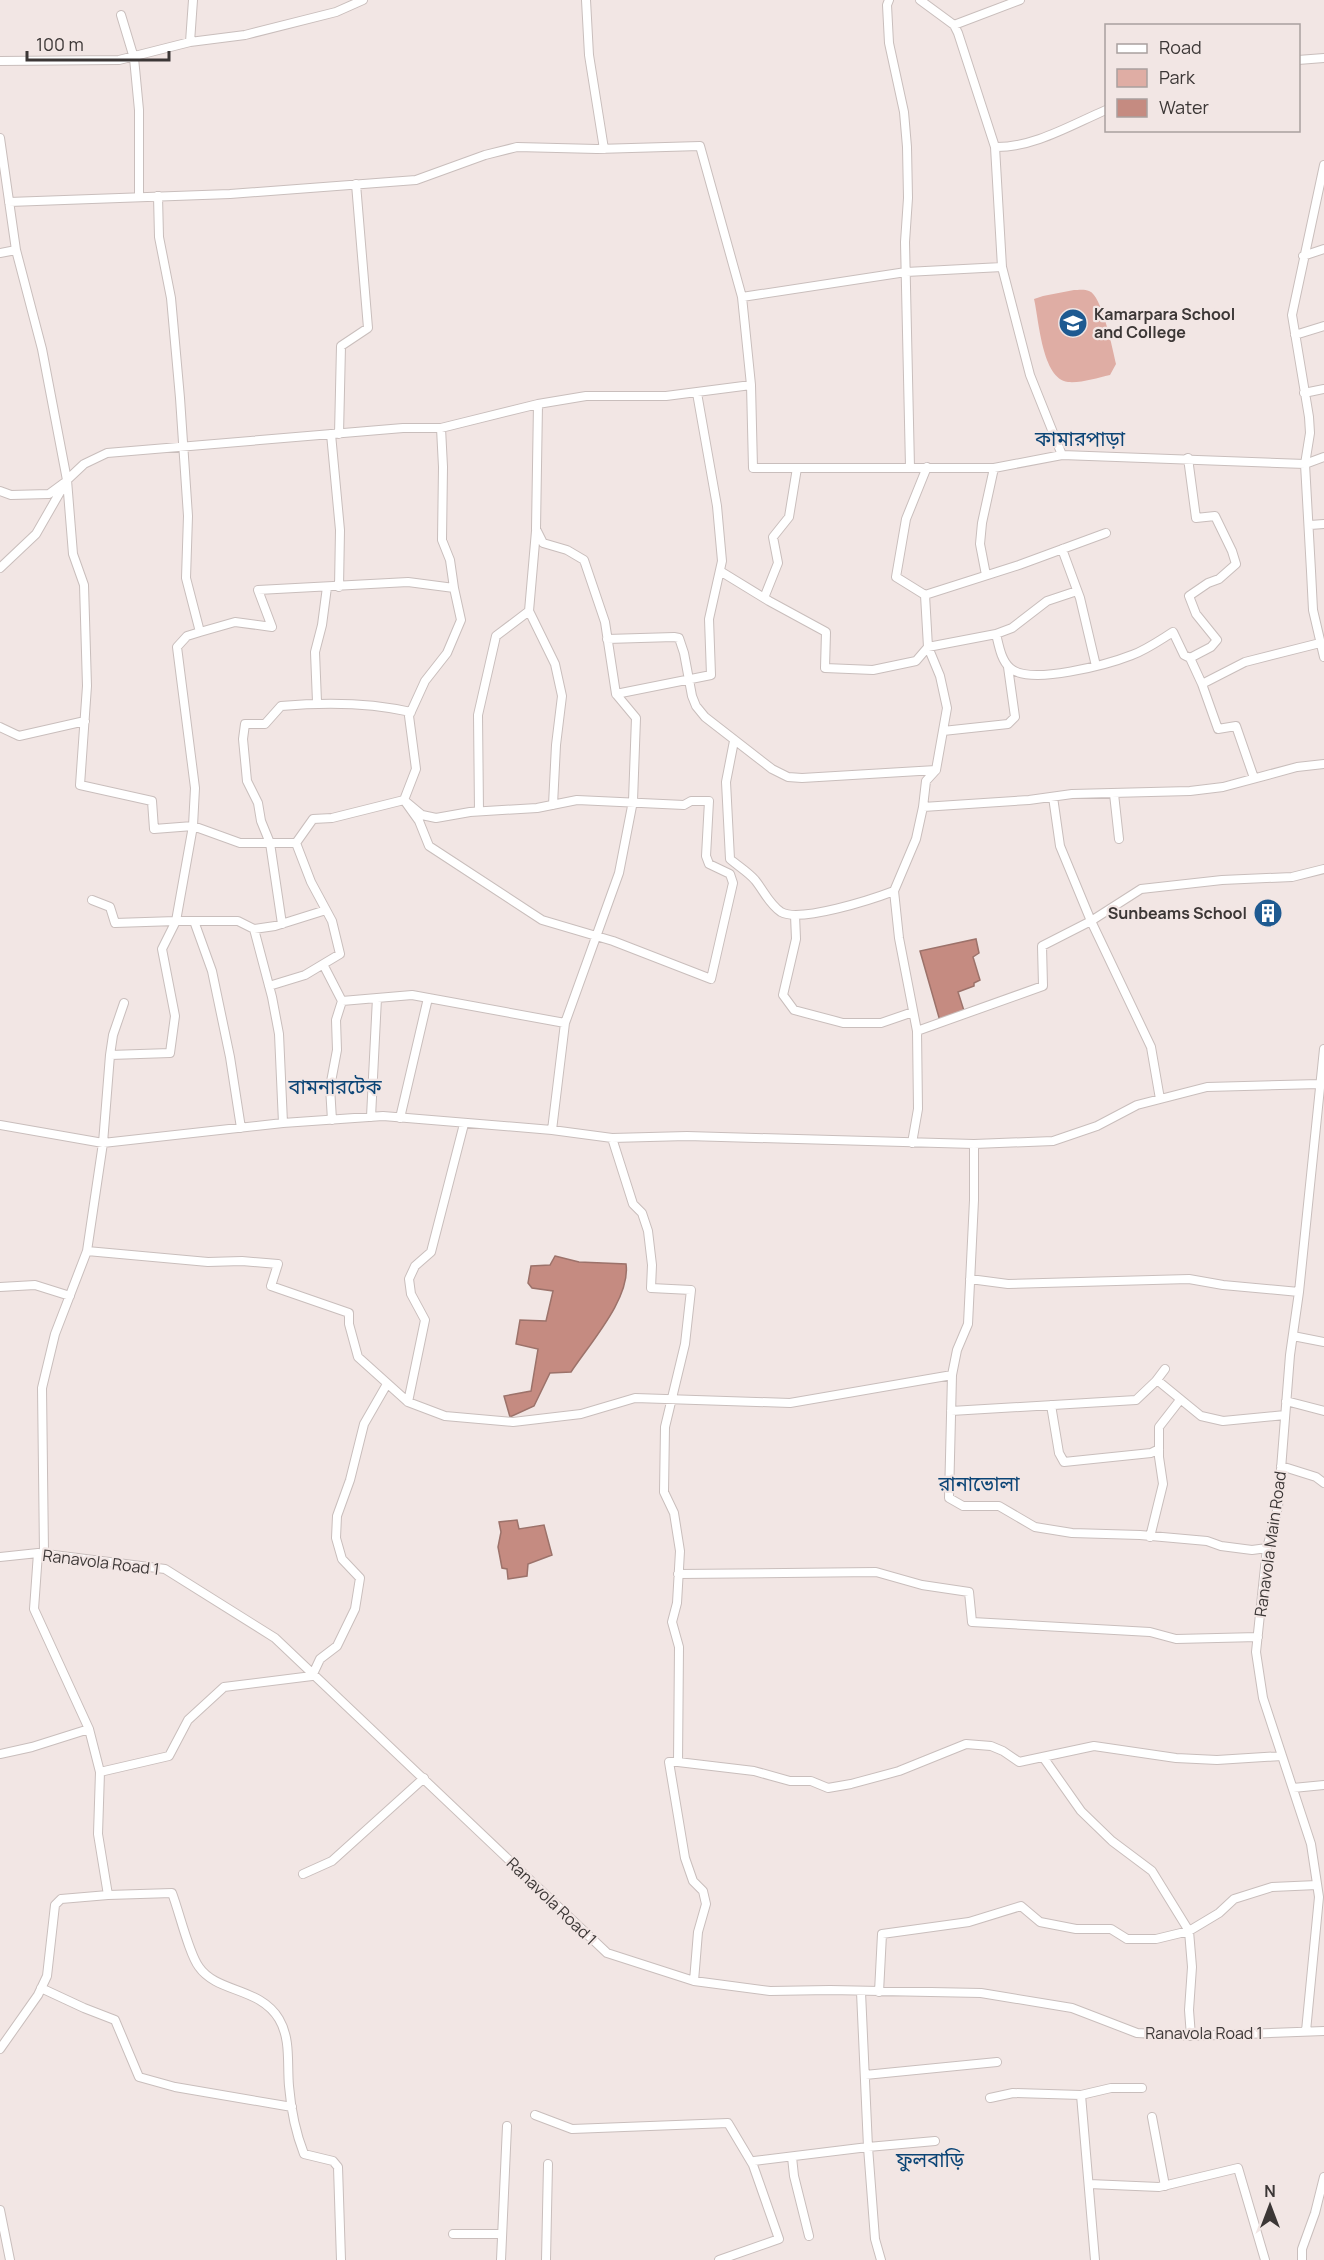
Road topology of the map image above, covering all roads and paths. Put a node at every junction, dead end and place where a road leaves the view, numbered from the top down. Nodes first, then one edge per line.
1 (193, 0) edge
2 (361, 0) edge
3 (586, 0) edge
4 (889, 0) edge
5 (920, 0) edge
6 (1020, 0) edge
7 (120, 15) dead end
8 (954, 25) junction
9 (190, 42) junction
10 (134, 58) junction
11 (1324, 58) edge
12 (1300, 60) edge
13 (0, 61) edge
14 (1105, 111) edge
15 (0, 138) edge
16 (995, 147) junction
17 (604, 149) junction
18 (1324, 165) edge
19 (356, 184) junction
20 (139, 196) junction
21 (158, 196) junction
22 (9, 201) junction
23 (1324, 249) edge
24 (16, 250) junction
25 (0, 253) edge
26 (1303, 256) junction
27 (1002, 267) junction
28 (906, 272) junction
29 (742, 297) junction
30 (1324, 326) edge
31 (1295, 335) junction
32 (751, 385) junction
33 (1324, 389) edge
34 (697, 393) junction
35 (1304, 393) junction
36 (538, 404) junction
37 (441, 428) junction
38 (335, 434) junction
39 (183, 447) junction
40 (1062, 455) junction
41 (1188, 458) junction
42 (1324, 458) edge
43 (1305, 464) junction
44 (910, 467) junction
45 (927, 467) junction
46 (797, 468) junction
47 (994, 468) junction
48 (67, 480) junction
49 (0, 491) edge
50 (1324, 524) edge
51 (1310, 525) junction
52 (536, 529) junction
53 (1106, 532) dead end
54 (1062, 549) junction
55 (0, 568) edge
56 (720, 571) junction
57 (986, 575) junction
58 (339, 586) junction
59 (327, 587) junction
60 (454, 588) junction
61 (1077, 591) junction
62 (925, 595) junction
63 (764, 598) junction
64 (529, 611) junction
65 (200, 632) junction
66 (996, 634) junction
67 (608, 639) junction
68 (1320, 643) junction
69 (928, 647) junction
70 (1324, 657) edge
71 (1190, 658) junction
72 (1096, 666) junction
73 (1008, 667) junction
74 (688, 679) junction
75 (1202, 684) junction
76 (616, 694) junction
77 (317, 702) junction
78 (411, 712) junction
79 (85, 721) junction
80 (0, 727) edge
81 (943, 731) junction
82 (734, 741) junction
83 (1324, 764) edge
84 (936, 770) junction
85 (1254, 778) junction
86 (1114, 794) junction
87 (1053, 797) junction
88 (404, 800) junction
89 (633, 801) junction
90 (553, 805) junction
91 (923, 807) junction
92 (479, 811) junction
93 (193, 826) junction
94 (1119, 839) dead end
95 (270, 843) junction
96 (296, 843) junction
97 (1324, 869) edge
98 (894, 891) junction
99 (92, 900) dead end
100 (326, 909) junction
101 (795, 915) junction
102 (176, 921) junction
103 (194, 921) junction
104 (1091, 921) junction
105 (282, 924) junction
106 (254, 929) junction
107 (595, 935) junction
108 (325, 968) dead end
109 (269, 986) junction
110 (377, 998) junction
111 (428, 998) junction
112 (342, 1001) junction
113 (124, 1003) dead end
114 (913, 1012) junction
115 (565, 1023) junction
116 (916, 1031) junction
117 (1324, 1049) edge
118 (110, 1055) junction
119 (1320, 1084) junction
120 (1160, 1099) junction
121 (371, 1117) junction
122 (400, 1118) junction
123 (332, 1120) junction
124 (283, 1123) junction
125 (464, 1124) junction
126 (0, 1125) edge
127 (241, 1128) junction
128 (552, 1130) junction
129 (612, 1138) junction
130 (103, 1143) junction
131 (912, 1143) junction
132 (974, 1144) junction
133 (87, 1251) junction
134 (970, 1279) junction
135 (0, 1287) edge
136 (1299, 1292) junction
137 (70, 1296) junction
138 (1293, 1336) junction
139 (1324, 1342) edge
140 (1165, 1369) dead end
141 (952, 1375) junction
142 (1157, 1380) junction
143 (387, 1384) junction
144 (673, 1398) junction
145 (1180, 1400) junction
146 (1286, 1401) junction
147 (408, 1402) junction
148 (1051, 1405) junction
149 (951, 1411) junction
150 (1324, 1411) edge
151 (1285, 1415) junction
152 (1159, 1449) junction
153 (1281, 1466) junction
154 (1324, 1483) edge
155 (1150, 1537) junction
156 (1267, 1548) junction
157 (41, 1553) junction
158 (0, 1557) edge
159 (678, 1574) junction
160 (1258, 1637) junction
161 (312, 1676) junction
162 (89, 1728) junction
163 (0, 1754) edge
164 (1282, 1756) junction
165 (1043, 1757) junction
166 (678, 1762) junction
167 (100, 1772) junction
168 (424, 1778) junction
169 (1324, 1785) edge
170 (1293, 1788) junction
171 (303, 1874) dead end
172 (1317, 1885) junction
173 (108, 1895) junction
174 (1189, 1931) junction
175 (694, 1981) junction
176 (41, 1988) junction
177 (861, 1992) junction
178 (879, 1992) junction
179 (1306, 2031) junction
180 (1324, 2031) edge
181 (1191, 2036) junction
182 (0, 2049) edge
183 (997, 2062) dead end
184 (865, 2075) junction
185 (1142, 2088) dead end
186 (1081, 2095) junction
187 (990, 2098) dead end
188 (292, 2107) junction
189 (535, 2115) dead end
190 (1152, 2117) dead end
191 (507, 2126) dead end
192 (935, 2141) dead end
193 (868, 2147) junction
194 (792, 2157) junction
195 (548, 2164) dead end
196 (753, 2165) junction
197 (1324, 2177) edge
198 (1089, 2184) junction
199 (1165, 2186) junction
200 (0, 2210) edge
201 (453, 2234) dead end
202 (502, 2234) junction
203 (809, 2236) dead end
204 (9, 2260) edge
205 (342, 2260) edge
206 (501, 2260) edge
207 (546, 2260) edge
208 (719, 2260) edge
209 (881, 2260) edge
210 (1095, 2260) edge
211 (1265, 2260) edge
212 (1302, 2260) edge

1 - 9 street
2 - 9 street
3 - 17 street
4 - 28 street
5 - 8 street
6 - 8 street
7 - 10 street
8 - 16 street
9 - 10 street
10 - 13 street
10 - 20 street
11 - 12 street
14 - 16 street
15 - 22 street
16 - 27 street
17 - 19 street
17 - 29 street
18 - 26 street
19 - 21 street
19 - 38 street
20 - 21 street
20 - 22 street
21 - 39 street
22 - 24 street
23 - 26 street
24 - 25 street
24 - 48 street
26 - 31 street
27 - 28 street
27 - 40 street
28 - 29 street
28 - 44 street
29 - 32 street
30 - 31 street
31 - 35 street
32 - 34 street
32 - 46 street
33 - 35 street
34 - 36 street
34 - 56 street
35 - 43 street
36 - 37 street
36 - 52 street
37 - 38 street
37 - 60 street
38 - 39 street
38 - 58 street
39 - 48 street
39 - 65 street
40 - 41 street
40 - 47 street
41 - 43 street
41 - 71 street
42 - 43 street
43 - 51 street
44 - 45 street
44 - 46 street
45 - 47 street
45 - 62 street
46 - 63 street
47 - 57 street
48 - 49 street
48 - 55 street
48 - 79 street
50 - 51 street
51 - 68 street
52 - 64 street
52 - 67 street
53 - 54 street
54 - 57 street
54 - 61 street
56 - 63 street
56 - 74 street
57 - 62 street
58 - 59 street
58 - 60 street
59 - 65 street
59 - 77 street
60 - 78 street
61 - 66 street
61 - 72 street
62 - 69 street
63 - 69 street
64 - 90 street
64 - 92 street
65 - 93 street
66 - 69 street
66 - 73 street
67 - 74 street
67 - 76 street
68 - 70 street
68 - 75 street
69 - 81 street
71 - 72 street
71 - 75 street
72 - 73 street
73 - 81 street
74 - 76 street
74 - 82 street
75 - 85 street
76 - 89 street
77 - 78 street
77 - 95 street
78 - 88 street
79 - 80 street
79 - 93 street
81 - 84 street
82 - 84 street
82 - 101 street
83 - 85 street
84 - 91 street
85 - 86 street
86 - 87 street
86 - 94 street
87 - 91 street
87 - 104 street
88 - 92 street
88 - 96 street
88 - 107 street
89 - 90 street
89 - 107 street
89 - 107 street
90 - 92 street
91 - 98 street
93 - 95 street
93 - 102 street
95 - 96 street
95 - 105 street
96 - 100 street
97 - 104 street
98 - 101 street
98 - 114 street
99 - 102 street
100 - 105 street
100 - 109 street
101 - 114 street
102 - 103 street
102 - 118 street
103 - 106 street
103 - 127 street
104 - 116 street
104 - 120 street
105 - 106 street
106 - 109 street
107 - 115 street
108 - 112 street
109 - 124 street
110 - 111 street
110 - 112 street
110 - 121 street
111 - 115 street
111 - 122 street
112 - 123 street
113 - 118 street
114 - 116 street
115 - 128 street
116 - 131 street
117 - 119 street, Ranavola Main Road
118 - 130 street
119 - 120 street
119 - 136 street, Ranavola Main Road
120 - 132 street
121 - 122 street
121 - 123 street
122 - 125 street
123 - 124 street
124 - 127 street
125 - 128 street
125 - 147 street
126 - 130 street
127 - 130 street
128 - 129 street
129 - 131 street
129 - 144 street
130 - 133 street
131 - 132 street
132 - 134 street
133 - 137 street
133 - 143 street
134 - 136 street
134 - 141 street
135 - 137 street
136 - 138 street, Ranavola Main Road
137 - 157 street
138 - 139 street
138 - 146 street, Ranavola Main Road
140 - 142 street
141 - 144 street
141 - 149 street
142 - 145 street
142 - 148 street
143 - 147 street
143 - 161 street
144 - 147 street
144 - 159 street
145 - 151 street
145 - 152 street
146 - 150 street
146 - 151 street, Ranavola Main Road
148 - 149 street
148 - 152 street
149 - 155 street
151 - 153 street, Ranavola Main Road
152 - 155 street
153 - 154 street
153 - 156 street, Ranavola Main Road
155 - 156 street
156 - 160 street, Ranavola Main Road
157 - 158 street, Ranavola Road 1
157 - 161 street, Ranavola Road 1
157 - 162 street
159 - 160 street
159 - 166 street
160 - 164 street, Ranavola Main Road
161 - 167 street
161 - 168 street, Ranavola Road 1
162 - 163 street
162 - 167 street
164 - 165 street
164 - 170 street, Ranavola Main Road
165 - 166 street
165 - 174 street
166 - 175 street
167 - 173 street
168 - 171 street
168 - 175 street, Ranavola Road 1
169 - 170 street
170 - 172 street, Ranavola Main Road
172 - 174 street
172 - 179 street, Ranavola Main Road
173 - 176 street
173 - 188 street
174 - 178 street
174 - 181 street
175 - 177 street, Ranavola Road 1
176 - 182 street
176 - 188 street
177 - 178 street, Ranavola Road 1
177 - 184 street
178 - 181 street, Ranavola Road 1
179 - 180 street, Ranavola Road 1
179 - 181 street, Ranavola Road 1
183 - 184 street
184 - 193 street
185 - 186 street
186 - 187 street
186 - 198 street
188 - 205 street
189 - 196 street
190 - 199 street
191 - 202 street
192 - 193 street
193 - 194 street
193 - 209 street
194 - 196 street
194 - 203 street
195 - 207 street
196 - 208 street
197 - 212 street
198 - 199 street
198 - 210 street
199 - 211 street
200 - 204 street
201 - 202 street
202 - 206 street

